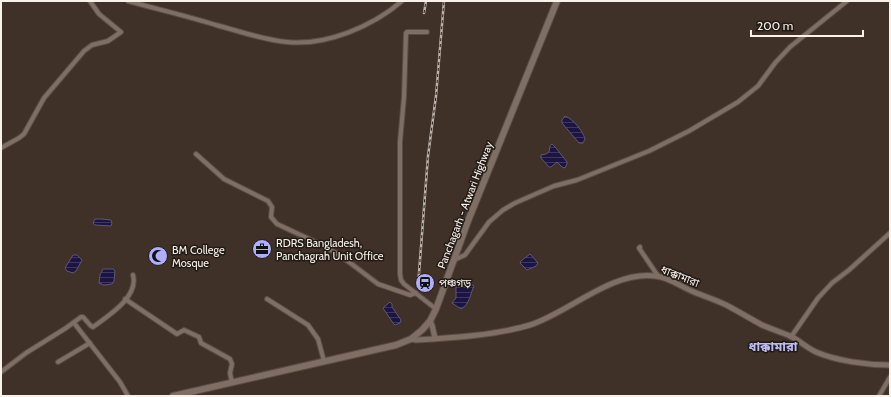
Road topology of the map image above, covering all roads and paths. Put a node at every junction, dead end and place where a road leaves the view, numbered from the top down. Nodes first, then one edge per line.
1 (90, 1) edge
2 (128, 1) edge
3 (402, 1) edge
4 (557, 1) edge
5 (847, 1) edge
6 (427, 32) dead end
7 (1, 148) edge
8 (196, 154) dead end
9 (890, 233) edge
10 (640, 247) dead end
11 (454, 260) junction
12 (134, 275) dead end
13 (658, 276) junction
14 (416, 294) junction
15 (126, 299) junction
16 (266, 299) dead end
17 (436, 309) junction
18 (430, 321) junction
19 (74, 323) junction
20 (791, 337) junction
21 (435, 338) junction
22 (411, 339) junction
23 (90, 343) junction
24 (324, 361) junction
25 (58, 362) dead end
26 (890, 365) edge
27 (1, 372) edge
28 (890, 377) edge
29 (232, 383) junction
30 (128, 396) edge
31 (173, 396) edge
32 (879, 396) edge

1 - 7 street
2 - 3 street
4 - 11 main road, Panchagarh - Atwari Highway
5 - 11 street
6 - 14 street
8 - 14 street
9 - 20 street
10 - 13 street
11 - 17 main road, Panchagarh - Atwari Highway
12 - 15 street
13 - 20 street, ধাক্কামারা
13 - 21 street, ধাক্কামারা
14 - 17 street
15 - 19 street
15 - 29 street
16 - 24 street
17 - 18 main road, Panchagarh - Atwari Highway
18 - 21 street
18 - 22 main road, Panchagarh - Atwari Highway
19 - 23 street
19 - 27 street
20 - 26 street, ধাক্কামারা
21 - 22 street, ধাক্কামারা
22 - 24 main road, Panchagarh - Atwari Highway
23 - 25 street
23 - 30 street
24 - 29 main road, Panchagarh - Atwari Highway
28 - 32 street
29 - 31 main road, Panchagarh - Atwari Highway

